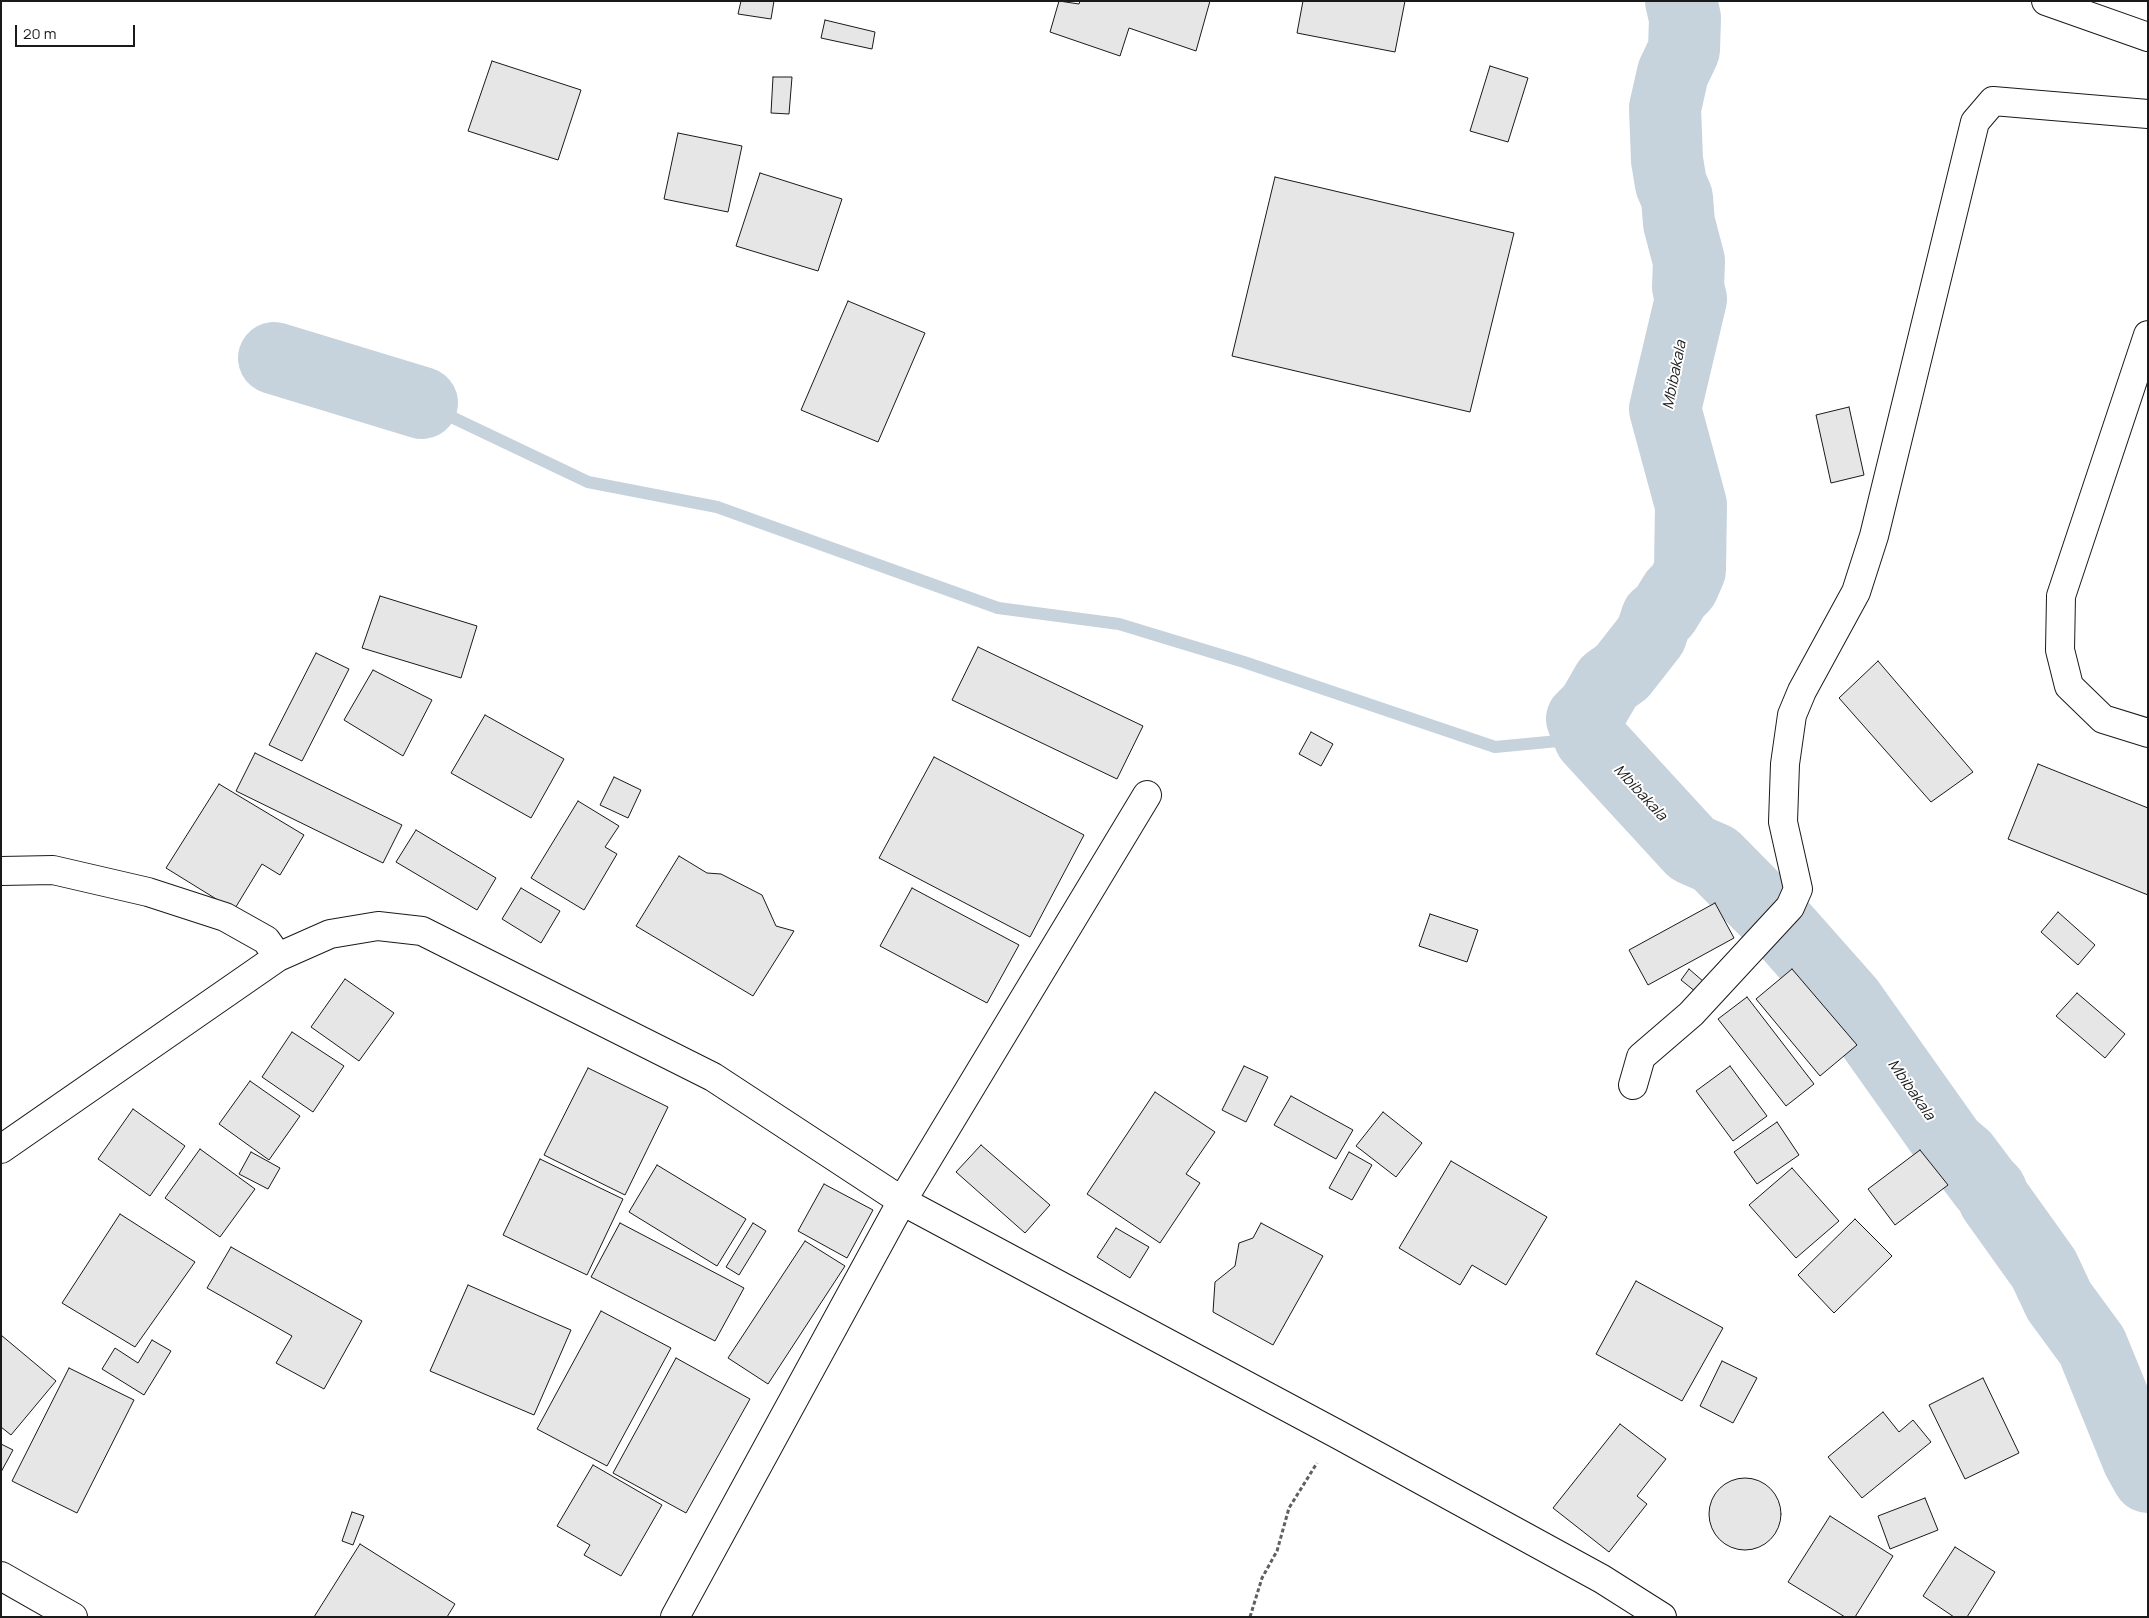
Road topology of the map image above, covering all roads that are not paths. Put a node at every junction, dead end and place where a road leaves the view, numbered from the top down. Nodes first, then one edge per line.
1 (2060, 3) edge
2 (2148, 37) edge
3 (2148, 114) edge
4 (2148, 335) edge
5 (2148, 733) edge
6 (1146, 795) dead end
7 (1, 871) edge
8 (278, 957) junction
9 (1633, 1085) dead end
10 (1, 1149) edge
11 (902, 1201) junction
12 (1, 1576) edge
13 (73, 1617) edge
14 (675, 1617) edge
15 (1662, 1617) edge

1 - 2 street
3 - 9 street
4 - 5 street
6 - 11 street
7 - 8 street
8 - 10 street
8 - 11 street
11 - 14 street
11 - 15 street
12 - 13 street

